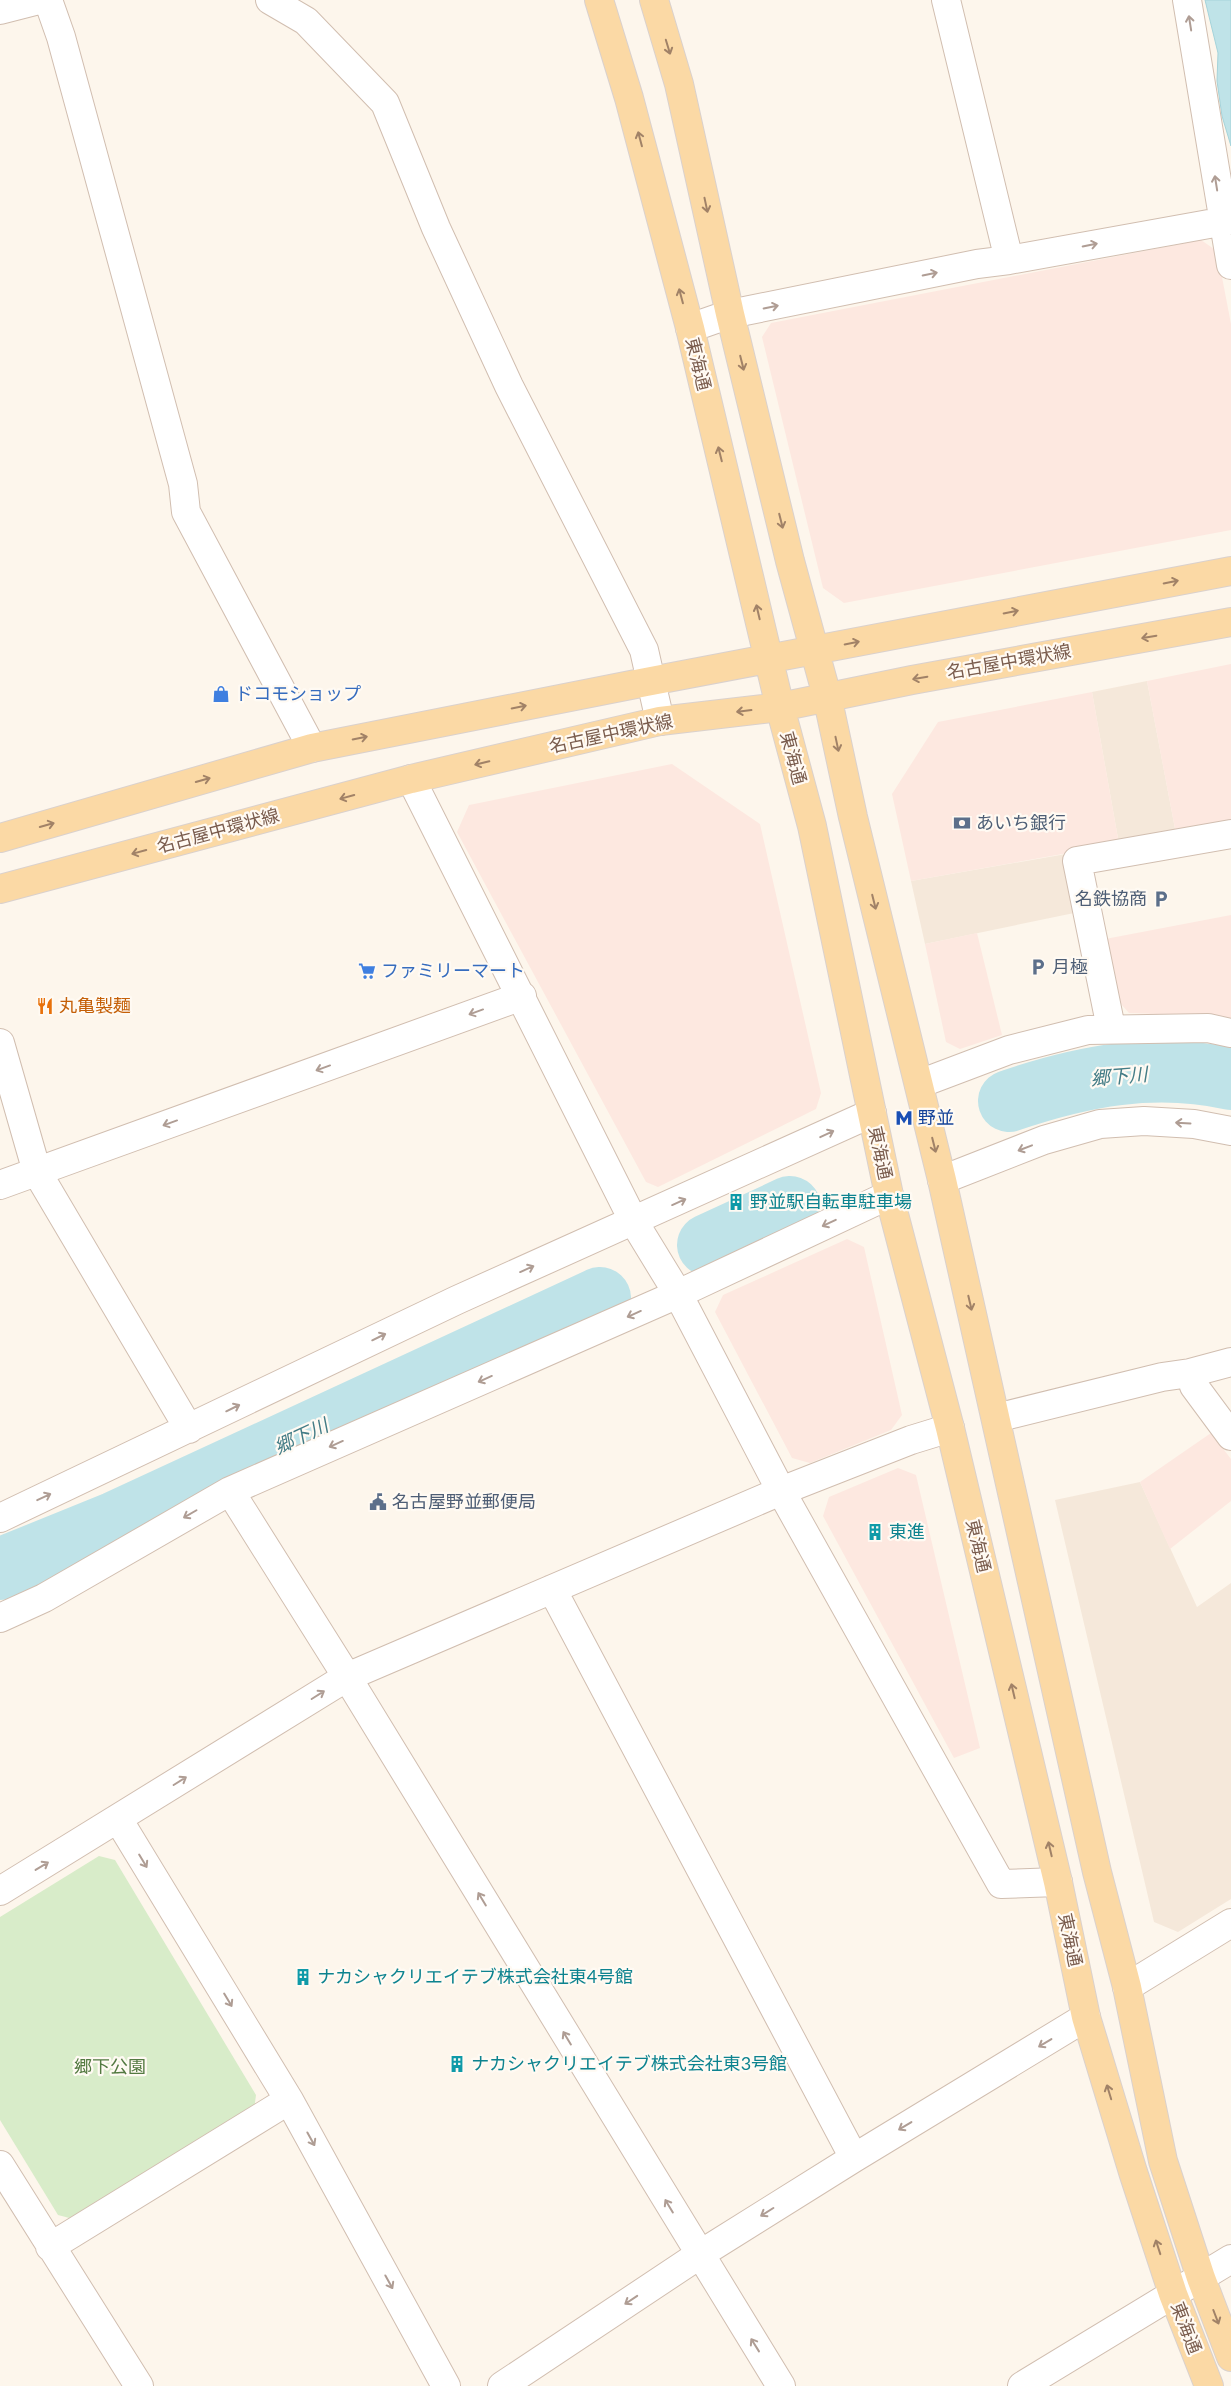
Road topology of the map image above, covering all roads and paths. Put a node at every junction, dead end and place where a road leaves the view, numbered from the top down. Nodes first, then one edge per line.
1 (39, 0) edge
2 (48, 0) edge
3 (270, 0) edge
4 (599, 0) edge
5 (654, 0) edge
6 (946, 0) edge
7 (1187, 0) edge
8 (0, 10) edge
9 (1227, 220) edge
10 (1009, 260) junction
11 (1231, 265) edge
12 (730, 314) junction
13 (690, 328) junction
14 (1231, 571) edge
15 (1231, 622) edge
16 (815, 650) junction
17 (769, 660) junction
18 (652, 681) junction
19 (827, 696) junction
20 (780, 707) junction
21 (660, 721) junction
22 (312, 748) junction
23 (411, 780) junction
24 (1231, 834) edge
25 (0, 838) edge
26 (0, 889) edge
27 (522, 996) junction
28 (1111, 1028) junction
29 (1231, 1033) edge
30 (0, 1043) edge
31 (919, 1084) junction
32 (872, 1113) junction
33 (1231, 1131) edge
34 (38, 1172) junction
35 (942, 1180) junction
36 (0, 1186) edge
37 (889, 1194) junction
38 (634, 1222) junction
39 (678, 1294) junction
40 (1231, 1362) edge
41 (1190, 1373) junction
42 (996, 1418) junction
43 (950, 1428) junction
44 (189, 1429) junction
45 (1231, 1436) edge
46 (230, 1491) junction
47 (781, 1491) junction
48 (0, 1518) edge
49 (552, 1589) junction
50 (0, 1618) edge
51 (346, 1677) junction
52 (118, 1820) junction
53 (1058, 1882) junction
54 (0, 1891) edge
55 (1231, 1923) edge
56 (1127, 1987) junction
57 (1086, 2018) junction
58 (289, 2100) junction
59 (854, 2158) junction
60 (0, 2165) edge
61 (50, 2247) junction
62 (699, 2255) junction
63 (1231, 2259) edge
64 (1201, 2278) junction
65 (1173, 2294) junction
66 (1231, 2357) edge
67 (139, 2386) edge
68 (446, 2386) edge
69 (502, 2386) edge
70 (781, 2386) edge
71 (1022, 2386) edge
72 (1209, 2386) edge

1 - 8 street
2 - 22 street
3 - 18 street
13 -> 4 main road, 東海通
5 -> 12 main road, 東海通
6 - 10 street
9 -> 7 street
10 -> 9 street
9 - 11 street
12 -> 10 street
12 - 13 street
12 -> 16 main road, 東海通
17 -> 13 main road, 東海通
16 -> 14 main road
15 -> 19 main road, 名古屋中環状線
16 - 17 main road
16 - 19 main road, 東海通
17 - 18 main road
17 - 20 main road, 東海通
18 - 21 street
22 -> 18 main road
19 - 20 main road, 名古屋中環状線
19 -> 31 main road, 東海通
20 -> 21 main road, 名古屋中環状線
20 - 32 main road, 東海通
21 -> 23 main road, 名古屋中環状線
25 -> 22 main road
23 -> 26 main road, 名古屋中環状線
23 - 27 street
24 - 28 street
27 -> 34 street
27 - 38 street
28 - 29 street
28 - 31 street
30 - 34 street
31 -> 35 main road, 東海通
32 - 37 main road, 東海通
38 -> 32 street
33 -> 35 street
34 - 36 street
34 - 44 street
35 -> 42 main road, 東海通
37 -> 39 street
37 - 43 main road, 東海通
38 - 39 street
44 -> 38 street
39 -> 46 street
39 - 47 street
40 - 41 street
41 - 42 street
41 - 45 street
42 - 56 main road, 東海通
43 - 47 street
53 -> 43 main road, 東海通
48 -> 44 street
46 -> 50 street
46 - 51 street
47 - 49 street
47 - 53 street
49 - 51 street
49 - 59 street
52 -> 51 street
62 -> 51 street
54 -> 52 street
52 -> 58 street
53 - 57 main road, 東海通
55 - 56 street
56 - 64 main road, 東海通
57 -> 59 street
65 -> 57 main road, 東海通
58 - 61 street
58 -> 68 street
59 -> 62 street
60 - 61 street
61 - 67 street
62 -> 69 street
70 -> 62 street
63 - 64 street
64 - 65 street
64 -> 66 main road, 東海通
65 - 71 street
65 - 72 main road, 東海通

